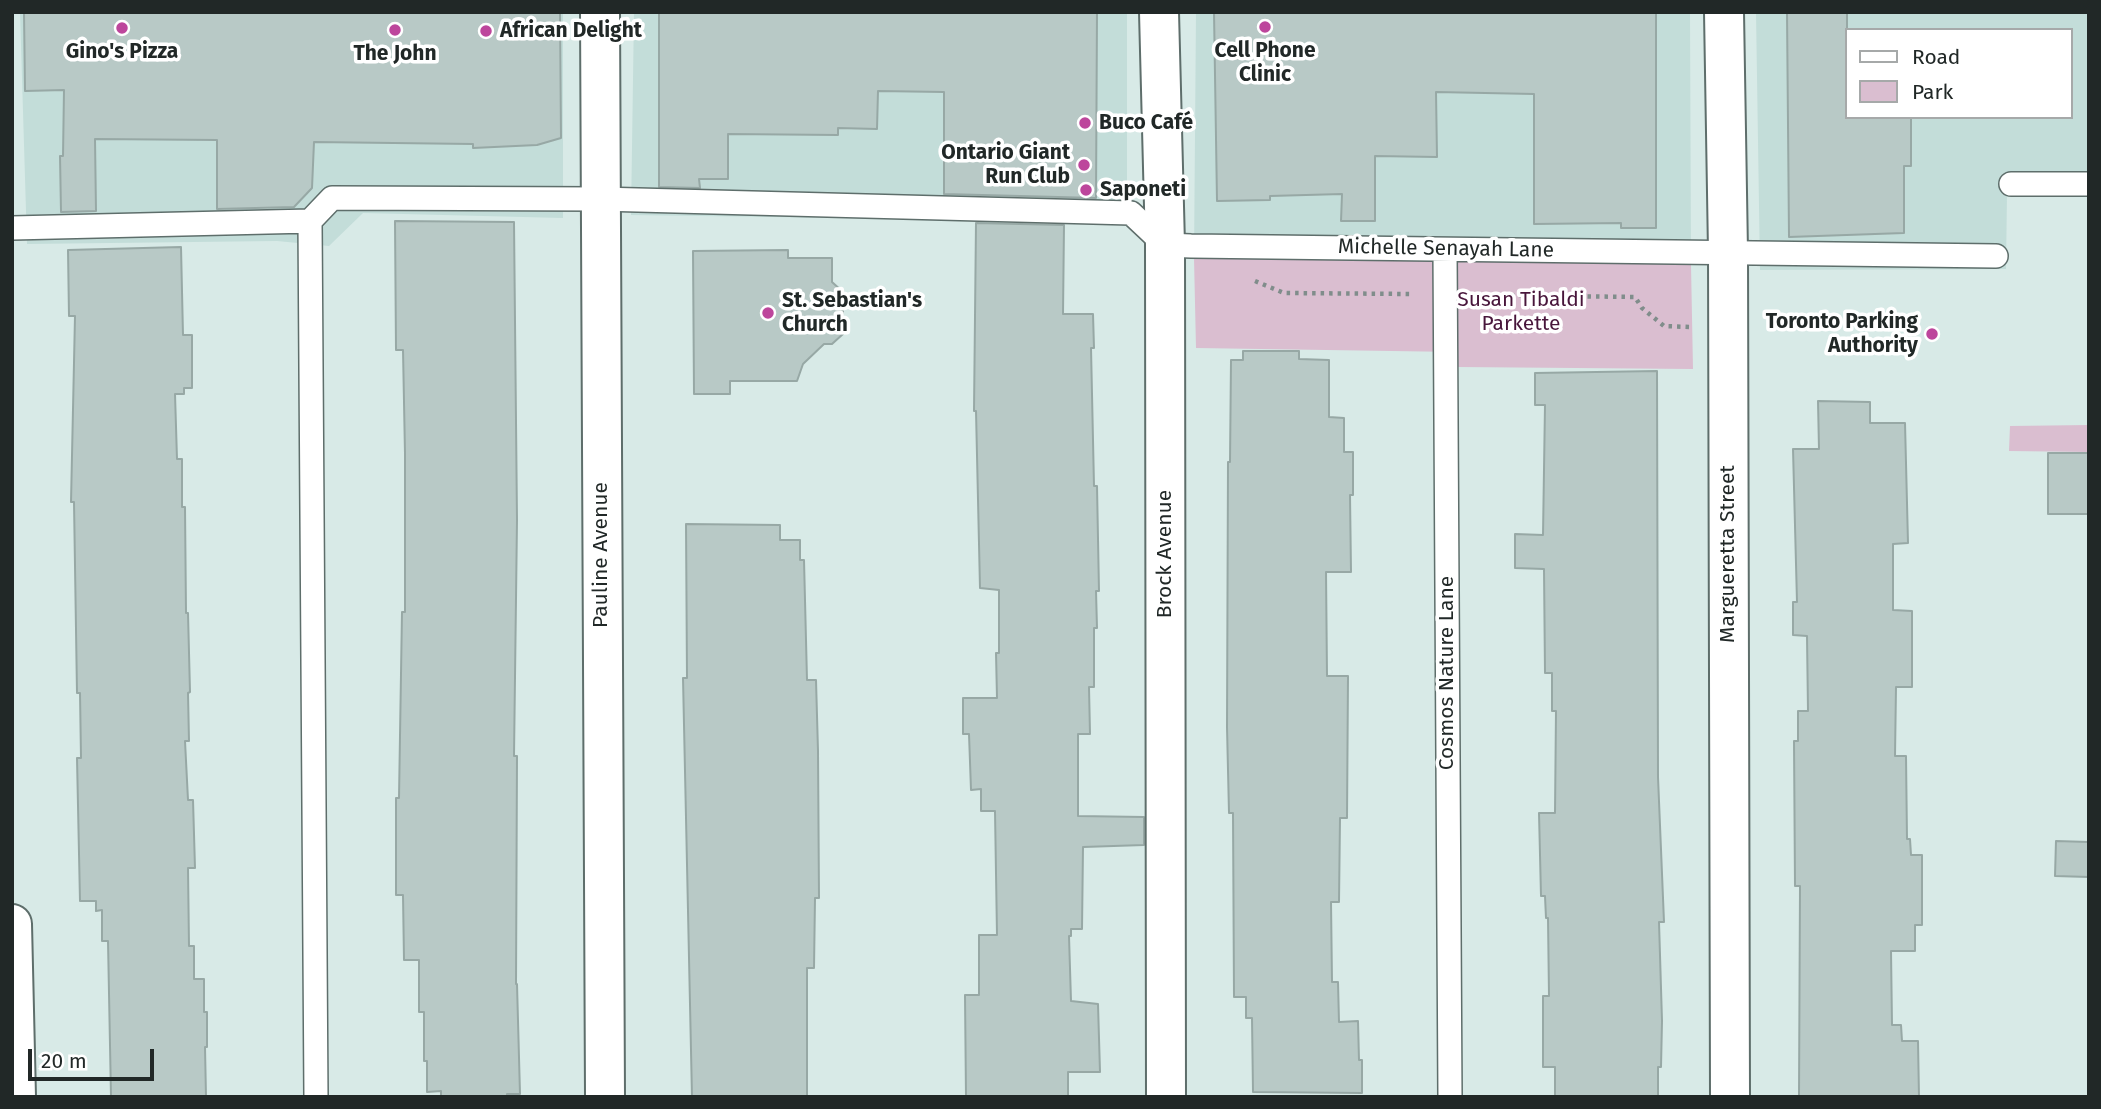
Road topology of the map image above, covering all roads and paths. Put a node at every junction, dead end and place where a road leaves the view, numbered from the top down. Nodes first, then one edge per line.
1 (600, 12) edge
2 (1159, 12) edge
3 (1724, 12) edge
4 (2011, 184) dead end
5 (2089, 184) edge
6 (600, 199) junction
7 (310, 221) junction
8 (12, 229) edge
9 (1165, 245) junction
10 (1445, 250) junction
11 (1728, 252) junction
12 (1996, 256) dead end
13 (12, 923) edge
14 (16, 1097) edge
15 (316, 1097) edge
16 (605, 1097) edge
17 (1166, 1097) edge
18 (1450, 1097) edge
19 (1730, 1097) edge

1 - 6 street, Pauline Avenue
2 - 9 street, Brock Avenue
3 - 11 street, Margueretta Street
4 - 5 lane
6 - 7 lane
6 - 9 lane
6 - 16 street, Pauline Avenue
7 - 8 lane
7 - 15 lane
9 - 10 lane, Michelle Senayah Lane
9 - 17 street, Brock Avenue
10 - 11 lane, Michelle Senayah Lane
10 - 18 lane, Cosmos Nature Lane
11 - 12 lane, Michelle Senayah Lane
11 - 19 street, Margueretta Street
13 - 14 street

